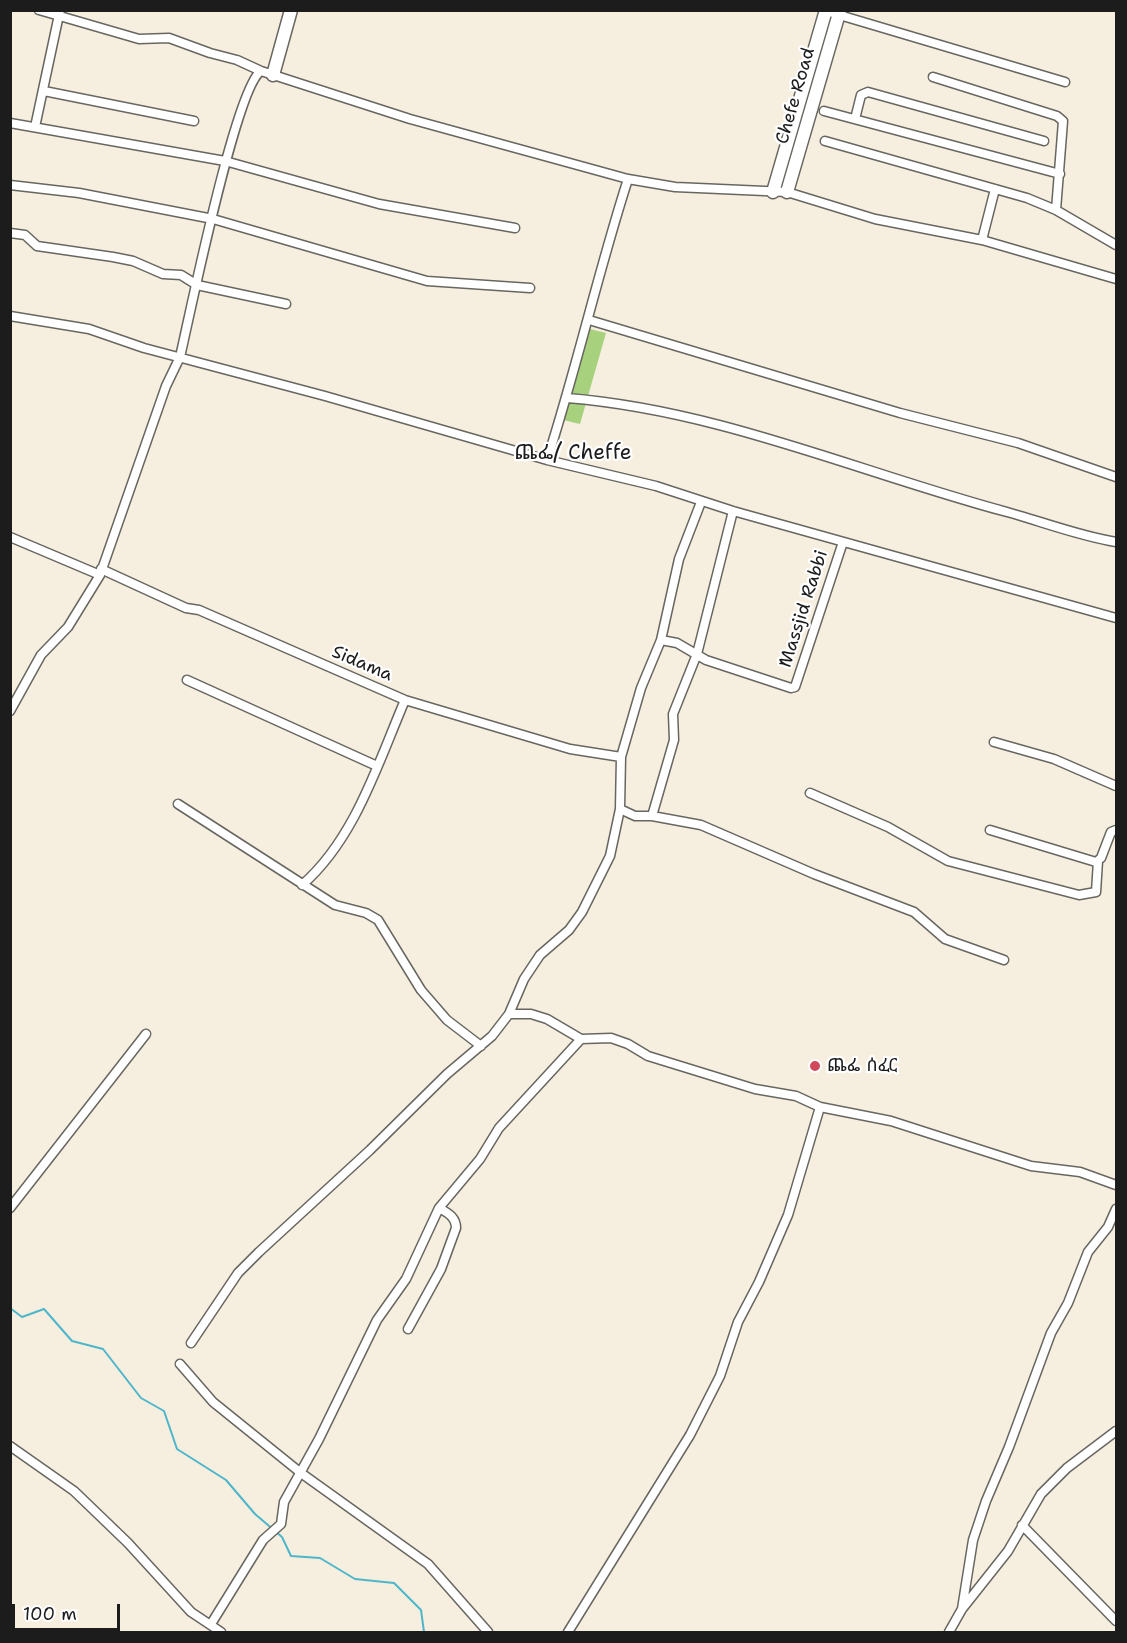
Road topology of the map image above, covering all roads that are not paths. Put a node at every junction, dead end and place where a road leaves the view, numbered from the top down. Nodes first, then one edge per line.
1 (39, 10) edge
2 (291, 10) edge
3 (826, 11) edge
4 (840, 13) edge
5 (59, 14) edge
6 (261, 71) junction
7 (273, 75) junction
8 (933, 77) dead end
9 (1065, 82) dead end
10 (44, 91) junction
11 (824, 111) dead end
12 (855, 119) junction
13 (194, 122) dead end
14 (10, 123) edge
15 (35, 127) junction
16 (825, 141) dead end
17 (1044, 141) dead end
18 (225, 161) junction
19 (1060, 174) junction
20 (628, 179) junction
21 (10, 185) edge
22 (995, 189) junction
23 (773, 192) junction
24 (787, 192) junction
25 (1056, 210) junction
26 (213, 219) junction
27 (515, 228) dead end
28 (10, 233) edge
29 (982, 240) junction
30 (1116, 245) edge
31 (1116, 279) edge
32 (197, 285) junction
33 (530, 288) dead end
34 (286, 304) dead end
35 (10, 316) edge
36 (589, 320) junction
37 (180, 357) junction
38 (567, 398) junction
39 (547, 460) junction
40 (1116, 477) edge
41 (701, 502) junction
42 (733, 511) junction
43 (10, 537) edge
44 (843, 542) junction
45 (1116, 542) edge
46 (101, 572) junction
47 (1116, 618) edge
48 (661, 640) junction
49 (697, 654) junction
50 (187, 680) dead end
51 (405, 700) junction
52 (10, 711) edge
53 (994, 742) dead end
54 (621, 757) junction
55 (377, 766) junction
56 (1116, 786) edge
57 (810, 793) dead end
58 (178, 804) dead end
59 (620, 809) junction
60 (652, 816) junction
61 (990, 830) dead end
62 (1116, 830) edge
63 (1098, 861) junction
64 (302, 885) junction
65 (1004, 960) dead end
66 (509, 1014) junction
67 (146, 1034) dead end
68 (581, 1039) junction
69 (481, 1047) junction
70 (820, 1107) junction
71 (1116, 1185) edge
72 (10, 1208) edge
73 (439, 1208) junction
74 (1116, 1209) edge
75 (408, 1329) dead end
76 (191, 1343) dead end
77 (180, 1364) dead end
78 (1116, 1431) edge
79 (10, 1446) edge
80 (302, 1473) junction
81 (1022, 1525) junction
82 (962, 1609) junction
83 (1116, 1621) edge
84 (211, 1624) junction
85 (221, 1632) edge
86 (488, 1632) edge
87 (568, 1632) edge
88 (949, 1632) edge

1 - 5 street
2 - 7 street
3 - 4 street
3 - 23 street, Chefe Road
4 - 9 street
4 - 24 street, Chefe Road
5 - 6 street
5 - 10 street
6 - 7 street
6 - 18 street
7 - 20 street
8 - 19 street
10 - 13 street
10 - 15 street
11 - 12 street
12 - 17 street
12 - 19 street
14 - 15 street
15 - 18 street
16 - 22 street
18 - 26 street
18 - 27 street
19 - 25 street
20 - 23 street
20 - 36 street
21 - 26 street
22 - 25 street
22 - 29 street
23 - 24 street
24 - 29 street
25 - 30 street
26 - 32 street
26 - 33 street
28 - 32 street
29 - 31 street
32 - 34 street
32 - 37 street
35 - 37 street
36 - 38 street
36 - 40 street
37 - 39 street
37 - 46 street
38 - 39 street
38 - 45 street
39 - 41 street
41 - 42 street
41 - 48 street
42 - 44 street
42 - 49 street
43 - 46 street, Sidama
44 - 47 street
44 - 49 street, Massjid Rabbi
46 - 51 street, Sidama
46 - 52 street
48 - 49 street, Massjid Rabbi
48 - 54 street
49 - 60 street
50 - 55 street
51 - 54 street, Sidama
51 - 55 street
53 - 56 street
54 - 59 street
55 - 64 street
57 - 63 street
58 - 64 street
59 - 60 street
59 - 66 street
60 - 65 street
61 - 63 street
62 - 63 street
64 - 69 street
66 - 68 street
66 - 69 street
67 - 72 street
68 - 70 street
68 - 73 street
69 - 76 street
70 - 71 street
70 - 87 street
73 - 75 street
73 - 80 street
74 - 82 street
77 - 80 street
78 - 81 street
79 - 84 street
80 - 84 street
80 - 86 street
81 - 82 street
81 - 83 street
82 - 88 street
84 - 85 street

